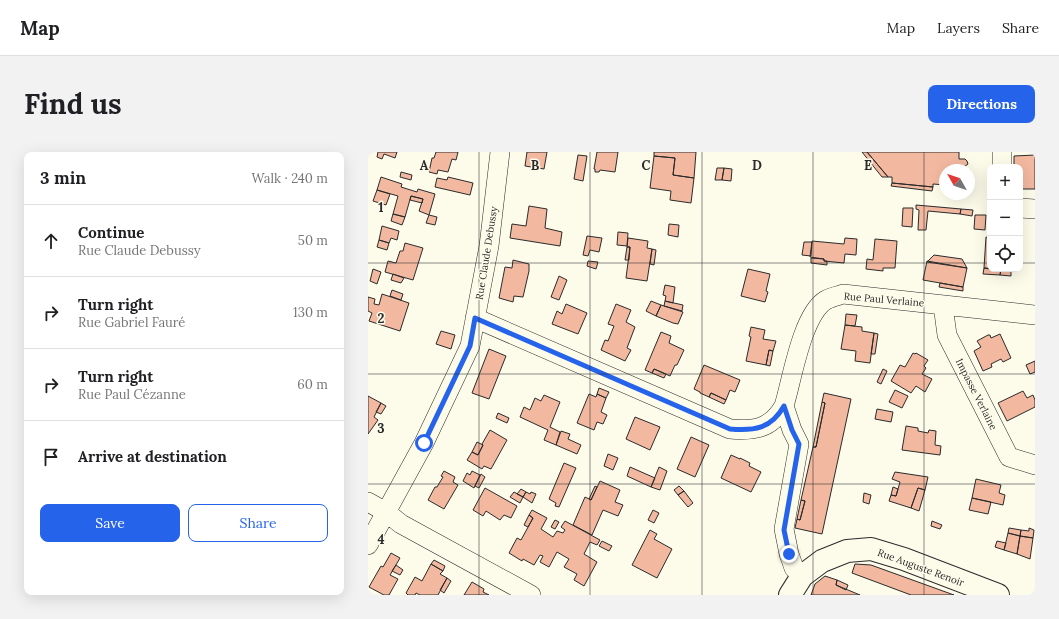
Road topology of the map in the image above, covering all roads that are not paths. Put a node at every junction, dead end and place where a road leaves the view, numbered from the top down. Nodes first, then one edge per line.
1 (500, 152) edge
2 (1002, 152) edge
3 (1002, 164) edge
4 (1023, 208) edge
5 (1035, 209) edge
6 (943, 305) junction
7 (1035, 315) edge
8 (475, 318) junction
9 (784, 406) junction
10 (1035, 465) edge
11 (368, 502) edge
12 (386, 512) junction
13 (368, 545) edge
14 (802, 576) junction
15 (531, 595) edge
16 (790, 595) edge
17 (998, 595) edge

1 - 8 street, Rue Claude Debussy
2 - 3 street
4 - 5 street
6 - 7 street, Rue Paul Verlaine
6 - 9 street, Rue Paul Verlaine
6 - 10 street, Impasse Verlaine
8 - 9 street
8 - 12 street, Rue Claude Debussy
9 - 14 street
11 - 12 street
12 - 13 street, Rue Claude Debussy
12 - 15 street
14 - 16 main road, Rue Auguste Renoir
14 - 17 main road, Rue Auguste Renoir

